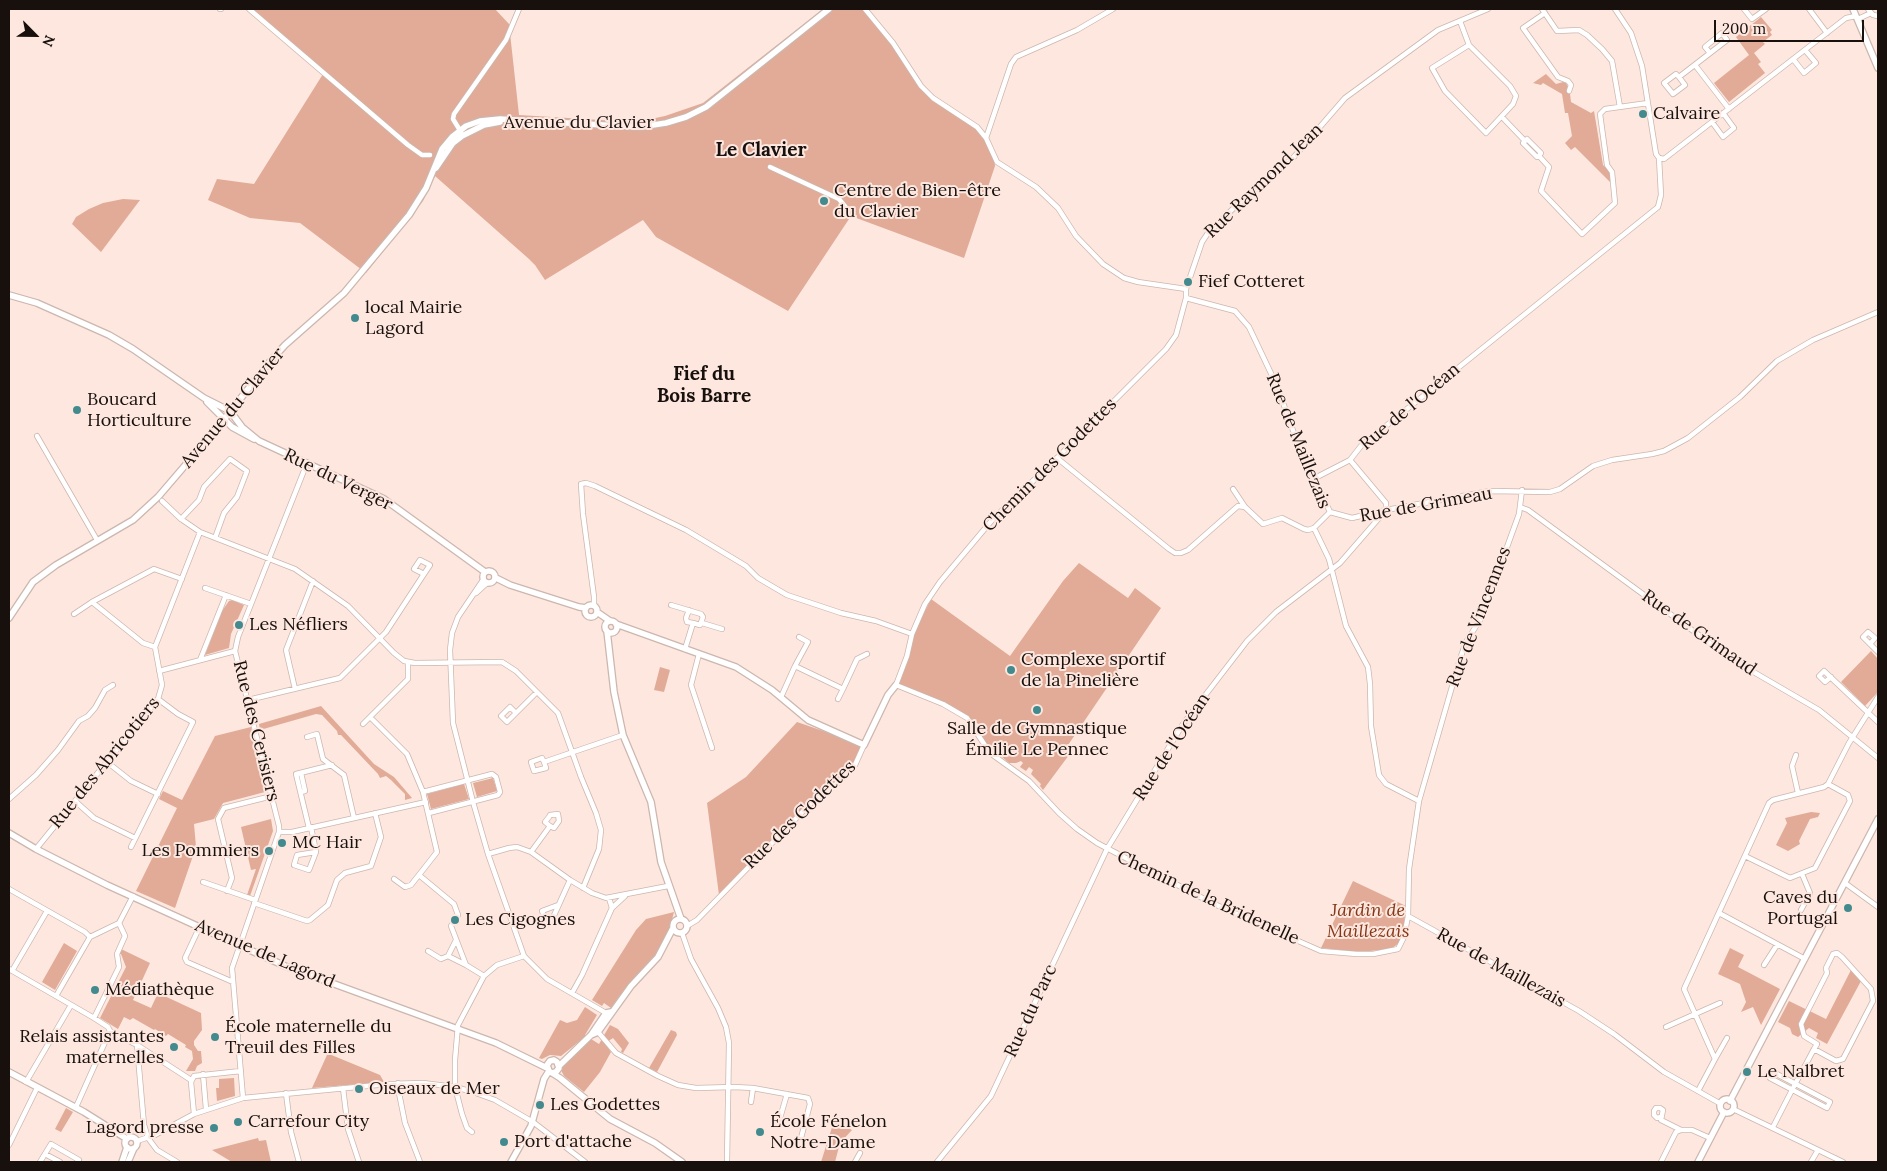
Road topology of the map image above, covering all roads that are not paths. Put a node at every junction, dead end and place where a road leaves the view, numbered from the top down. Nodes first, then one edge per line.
1 (249, 9) edge
2 (519, 9) edge
3 (829, 9) edge
4 (865, 9) edge
5 (1113, 9) edge
6 (1488, 9) edge
7 (1615, 9) edge
8 (1744, 9) edge
9 (1809, 9) edge
10 (1854, 9) edge
11 (1763, 10) edge
12 (1544, 11) edge
13 (1869, 11) edge
14 (1878, 16) edge
15 (1857, 17) junction
16 (1460, 21) junction
17 (1827, 33) junction
18 (1469, 45) junction
19 (1805, 50) junction
20 (1710, 53) junction
21 (1793, 59) junction
22 (1695, 65) junction
23 (1878, 68) edge
24 (1679, 77) junction
25 (1569, 91) dead end
26 (1648, 103) junction
27 (1620, 107) junction
28 (1730, 109) junction
29 (1723, 113) junction
30 (1502, 117) junction
31 (515, 120) junction
32 (1712, 122) junction
33 (460, 130) junction
34 (986, 138) junction
35 (446, 153) junction
36 (430, 155) dead end
37 (1659, 158) junction
38 (770, 167) dead end
39 (433, 172) junction
40 (848, 210) dead end
41 (1576, 228) junction
42 (1588, 229) junction
43 (1186, 289) junction
44 (9, 295) edge
45 (1186, 298) junction
46 (1878, 312) edge
47 (204, 398) junction
48 (230, 411) junction
49 (224, 419) junction
50 (37, 436) dead end
51 (259, 442) junction
52 (1057, 458) junction
53 (1350, 460) junction
54 (307, 463) junction
55 (1314, 478) junction
56 (1233, 489) dead end
57 (1522, 490) junction
58 (162, 501) dead end
59 (1245, 506) junction
60 (1520, 507) junction
61 (1386, 510) junction
62 (1330, 512) junction
63 (181, 519) junction
64 (1314, 528) junction
65 (200, 532) junction
66 (215, 538) junction
67 (97, 540) junction
68 (269, 559) junction
69 (435, 562) dead end
70 (430, 565) junction
71 (1332, 570) junction
72 (424, 574) junction
73 (488, 578) junction
74 (182, 579) junction
75 (313, 581) junction
76 (205, 588) dead end
77 (226, 595) junction
78 (92, 602) junction
79 (251, 604) junction
80 (671, 605) dead end
81 (688, 610) junction
82 (586, 611) junction
83 (595, 611) junction
84 (74, 614) dead end
85 (9, 618) edge
86 (702, 623) junction
87 (693, 624) junction
88 (611, 627) junction
89 (722, 629) dead end
90 (912, 634) junction
91 (799, 637) dead end
92 (380, 638) junction
93 (1870, 644) dead end
94 (155, 648) junction
95 (685, 649) junction
96 (235, 651) junction
97 (1878, 652) edge
98 (699, 654) junction
99 (867, 654) dead end
100 (200, 660) junction
101 (408, 662) junction
102 (450, 662) junction
103 (795, 666) junction
104 (159, 671) junction
105 (1831, 678) dead end
106 (113, 684) dead end
107 (896, 685) junction
108 (295, 689) junction
109 (843, 689) junction
110 (537, 692) junction
111 (781, 697) junction
112 (1878, 697) edge
113 (158, 699) junction
114 (838, 699) dead end
115 (248, 700) junction
116 (516, 713) dead end
117 (1867, 713) junction
118 (370, 717) junction
119 (1878, 722) edge
120 (362, 724) dead end
121 (623, 735) junction
122 (307, 737) dead end
123 (1854, 737) junction
124 (864, 745) junction
125 (712, 748) dead end
126 (572, 752) junction
127 (1796, 754) dead end
128 (1878, 758) edge
129 (323, 759) junction
130 (107, 762) junction
131 (544, 762) dead end
132 (332, 765) junction
133 (325, 767) junction
134 (467, 781) junction
135 (1828, 784) junction
136 (423, 792) junction
137 (158, 794) junction
138 (1798, 794) junction
139 (272, 796) junction
140 (9, 798) edge
141 (75, 801) junction
142 (1419, 801) junction
143 (426, 802) junction
144 (473, 802) junction
145 (375, 813) junction
146 (429, 813) junction
147 (354, 818) junction
148 (1878, 819) edge
149 (550, 826) dead end
150 (310, 828) junction
151 (279, 832) junction
152 (9, 833) edge
153 (135, 838) junction
154 (131, 847) dead end
155 (36, 849) junction
156 (1107, 849) junction
157 (316, 852) junction
158 (531, 852) junction
159 (488, 854) junction
160 (1745, 856) junction
161 (1802, 874) junction
162 (419, 875) junction
163 (394, 879) dead end
164 (570, 880) junction
165 (203, 882) dead end
166 (1845, 883) junction
167 (668, 886) junction
168 (583, 888) junction
169 (9, 889) edge
170 (227, 891) junction
171 (626, 895) junction
172 (133, 896) junction
173 (609, 898) junction
174 (255, 901) junction
175 (558, 905) dead end
176 (612, 908) junction
177 (1878, 908) edge
178 (1801, 910) dead end
179 (47, 911) junction
180 (1719, 913) junction
181 (1408, 916) junction
182 (679, 920) junction
183 (119, 923) junction
184 (200, 926) junction
185 (687, 926) junction
186 (677, 931) junction
187 (90, 937) junction
188 (456, 940) junction
189 (1777, 944) junction
190 (240, 945) junction
191 (428, 952) dead end
192 (448, 956) junction
193 (524, 956) junction
194 (1805, 959) junction
195 (1764, 965) dead end
196 (466, 966) junction
197 (11, 970) edge
198 (484, 976) junction
199 (233, 982) junction
200 (572, 993) junction
201 (56, 996) junction
202 (1720, 1003) dead end
203 (71, 1005) junction
204 (608, 1012) junction
205 (1695, 1014) junction
206 (94, 1018) junction
207 (1666, 1028) dead end
208 (457, 1029) junction
209 (110, 1031) junction
210 (598, 1032) junction
211 (591, 1036) junction
212 (1727, 1038) dead end
213 (137, 1045) junction
214 (1814, 1049) junction
215 (1716, 1059) junction
216 (552, 1068) junction
217 (241, 1071) junction
218 (9, 1072) edge
219 (203, 1074) junction
220 (184, 1075) junction
221 (196, 1075) junction
222 (191, 1080) junction
223 (26, 1082) junction
224 (398, 1084) junction
225 (1796, 1084) junction
226 (455, 1087) junction
227 (37, 1088) junction
228 (343, 1088) junction
229 (728, 1088) junction
230 (753, 1088) junction
231 (1792, 1090) junction
232 (1698, 1091) junction
233 (286, 1093) junction
234 (787, 1094) junction
235 (243, 1098) junction
236 (1730, 1100) junction
237 (752, 1102) dead end
238 (1721, 1104) junction
239 (76, 1107) junction
240 (206, 1109) junction
241 (1733, 1109) junction
242 (1724, 1112) junction
243 (194, 1114) junction
244 (776, 1117) dead end
245 (1661, 1117) dead end
246 (532, 1122) junction
247 (1772, 1128) junction
248 (1677, 1130) junction
249 (472, 1132) dead end
250 (148, 1138) junction
251 (801, 1138) dead end
252 (1710, 1138) junction
253 (126, 1139) junction
254 (137, 1141) junction
255 (9, 1146) edge
256 (127, 1147) junction
257 (134, 1148) junction
258 (1818, 1150) junction
259 (860, 1153) dead end
260 (45, 1154) junction
261 (40, 1162) edge
262 (60, 1162) edge
263 (77, 1162) edge
264 (122, 1162) edge
265 (128, 1162) edge
266 (177, 1162) edge
267 (298, 1162) edge
268 (359, 1162) edge
269 (420, 1162) edge
270 (511, 1162) edge
271 (585, 1162) edge
272 (682, 1162) edge
273 (727, 1162) edge
274 (855, 1162) edge
275 (937, 1162) edge
276 (1661, 1162) edge
277 (1698, 1162) edge
278 (1811, 1162) edge
279 (1843, 1162) edge

1 - 36 street
2 - 33 street
3 - 31 street, Avenue du Clavier
4 - 34 street
5 - 34 street
6 - 16 street, Rue Raymond Jean
7 - 26 street, Rue de l'Océan
8 - 11 street
9 - 17 street
10 - 15 street
12 - 25 street
12 - 27 street
13 - 14 street
13 - 15 street
15 - 17 street
15 - 23 street
16 - 18 street
16 - 43 street, Rue Raymond Jean
17 - 19 street
18 - 30 street
18 - 30 street
19 - 21 street
19 - 21 street
20 - 20 street
20 - 22 street
21 - 28 street
22 - 24 street
22 - 28 street
24 - 24 street
26 - 27 street
26 - 37 street, Rue de l'Océan
27 - 42 street
28 - 29 street
29 - 32 street
29 - 32 street
30 - 41 street
31 - 33 street, Avenue du Clavier
31 - 35 street, Avenue du Clavier
32 - 37 street
33 - 35 street
33 - 39 street, Avenue du Clavier
34 - 43 street
35 - 39 street, Avenue du Clavier
37 - 53 street, Rue de l'Océan
38 - 40 street
39 - 48 street, Avenue du Clavier
41 - 42 street
41 - 42 street
43 - 45 street
44 - 47 street
45 - 52 street, Chemin des Godettes
45 - 55 street, Rue de Maillezais
46 - 57 street, Rue de Grimeau
47 - 48 street
47 - 49 street
48 - 49 street, Avenue du Clavier
48 - 51 street, Rue du Verger
49 - 51 street
49 - 67 street, Avenue du Clavier
50 - 67 street
51 - 54 street, Rue du Verger
52 - 59 street
52 - 90 street, Chemin des Godettes
53 - 55 street
53 - 61 street, Rue de l'Océan
54 - 68 street, Rue des Cerisiers
54 - 73 street, Rue du Verger
55 - 62 street, Rue de Maillezais
56 - 59 street
57 - 60 street, Rue de Vincennes
57 - 61 street, Rue de Grimeau
58 - 63 street
59 - 64 street
60 - 123 street, Rue de Grimaud
60 - 142 street, Rue de Vincennes
61 - 62 street, Rue de Grimeau
61 - 71 street, Rue de l'Océan
62 - 64 street, Rue de Maillezais
63 - 65 street
63 - 66 street
64 - 71 street, Rue de Maillezais
65 - 66 street
65 - 74 street
66 - 68 street
67 - 85 street, Avenue du Clavier
68 - 75 street
68 - 79 street, Rue des Cerisiers
69 - 70 street
70 - 72 street
70 - 72 street
71 - 142 street, Rue de Maillezais
71 - 156 street, Rue de l'Océan
72 - 92 street
73 - 82 street, Rue du Verger
73 - 102 street
74 - 78 street
74 - 94 street
75 - 92 street
75 - 108 street
76 - 77 street
77 - 79 street
77 - 100 street
78 - 84 street
78 - 94 street
79 - 96 street, Rue des Cerisiers
80 - 81 street
81 - 86 street
81 - 87 street
82 - 83 street
82 - 83 street
83 - 88 street
83 - 90 street
86 - 87 street
86 - 89 street
87 - 95 street
88 - 95 street
88 - 121 street
90 - 107 street, Rue des Godettes
91 - 103 street
92 - 101 street
92 - 108 street
93 - 97 street
94 - 104 street, Rue des Abricotiers
95 - 98 street
96 - 100 street
96 - 115 street, Rue des Cerisiers
98 - 111 street
98 - 125 street
99 - 109 street
100 - 104 street
101 - 102 street
101 - 118 street
102 - 110 street
102 - 134 street
103 - 109 street
103 - 111 street
104 - 113 street, Rue des Abricotiers
105 - 117 street
106 - 140 street
107 - 124 street, Rue des Godettes
107 - 156 street, Chemin de la Bridenelle
108 - 115 street
109 - 114 street
110 - 116 street
110 - 126 street
111 - 124 street
112 - 117 street
113 - 130 street, Rue des Abricotiers
113 - 137 street
115 - 139 street, Rue des Cerisiers
117 - 119 street
117 - 123 street
118 - 120 street
118 - 136 street
121 - 126 street
121 - 167 street
122 - 129 street
123 - 128 street, Rue de Grimaud
123 - 135 street
124 - 185 street, Rue des Godettes
126 - 131 street
126 - 168 street
127 - 138 street
129 - 132 street
129 - 133 street
130 - 137 street
130 - 141 street, Rue des Abricotiers
132 - 133 street
132 - 147 street
133 - 150 street
134 - 136 street
134 - 144 street
134 - 144 street
135 - 138 street
135 - 161 street
136 - 143 street
137 - 153 street
138 - 160 street
139 - 151 street, Rue des Cerisiers
139 - 170 street
141 - 153 street
141 - 155 street, Rue des Abricotiers
142 - 181 street
143 - 145 street
143 - 146 street
144 - 146 street
144 - 159 street
145 - 147 street
145 - 174 street
146 - 162 street
147 - 150 street
148 - 166 street
149 - 158 street
150 - 151 street
150 - 157 street
151 - 174 street
152 - 155 street, Avenue de Lagord
153 - 154 street
155 - 172 street, Avenue de Lagord
156 - 181 street, Chemin de la Bridenelle
156 - 275 street, Rue du Parc
157 - 157 street
158 - 159 street
158 - 164 street
159 - 193 street
160 - 161 street
160 - 180 street
161 - 178 street
162 - 163 street
162 - 188 street
164 - 168 street
164 - 175 street
165 - 170 street
166 - 177 street
166 - 194 street
167 - 171 street
167 - 182 street
168 - 173 street
169 - 179 street
170 - 174 street
171 - 173 street
171 - 176 street
172 - 183 street
172 - 184 street, Avenue de Lagord
173 - 176 street
174 - 190 street
176 - 200 street
179 - 187 street
179 - 197 street
180 - 189 street
180 - 205 street
181 - 232 street, Rue de Maillezais
182 - 185 street
182 - 186 street
183 - 187 street
183 - 206 street
184 - 190 street, Avenue de Lagord
184 - 199 street
185 - 186 street
186 - 204 street
186 - 229 street
187 - 201 street
188 - 192 street
188 - 196 street
189 - 194 street
189 - 195 street
190 - 199 street
190 - 208 street, Avenue de Lagord
191 - 192 street
192 - 196 street
193 - 198 street
193 - 200 street
194 - 236 street
196 - 198 street
197 - 201 street
198 - 208 street
199 - 217 street
200 - 204 street
201 - 203 street
202 - 205 street
203 - 206 street
203 - 223 street
204 - 210 street
204 - 211 street
205 - 207 street
205 - 215 street
206 - 209 street
208 - 216 street, Avenue de Lagord
208 - 226 street
209 - 213 street
209 - 239 street
210 - 211 street
210 - 229 street
211 - 216 street
212 - 215 street
213 - 220 street
213 - 250 street
214 - 214 street
214 - 225 street
215 - 232 street
216 - 246 street
216 - 272 street, Avenue de Lagord
217 - 219 street
217 - 235 street
218 - 223 street
219 - 221 street
219 - 240 street
220 - 221 street
220 - 222 street
221 - 222 street
222 - 243 street
223 - 227 street
224 - 226 street
224 - 228 street
224 - 269 street
225 - 231 street
225 - 231 street
225 - 231 street
226 - 246 street
226 - 249 street
227 - 239 street
227 - 255 street
228 - 233 street
228 - 268 street
229 - 230 street
229 - 273 street
230 - 234 street
230 - 237 street
231 - 247 street
232 - 238 street, Rue de Maillezais
233 - 235 street
233 - 267 street
234 - 244 street
234 - 251 street
235 - 240 street
236 - 238 street
236 - 241 street
238 - 242 street
239 - 253 street
240 - 243 street
241 - 242 street
241 - 247 street
242 - 252 street
243 - 250 street
245 - 248 street
246 - 270 street
246 - 271 street
247 - 258 street
248 - 252 street
248 - 276 street
250 - 254 street
250 - 266 street
252 - 277 street
253 - 254 street
253 - 256 street
254 - 257 street
256 - 257 street
256 - 264 street
257 - 265 street
258 - 278 street
258 - 279 street
259 - 274 street
260 - 261 street
260 - 262 street
260 - 263 street

